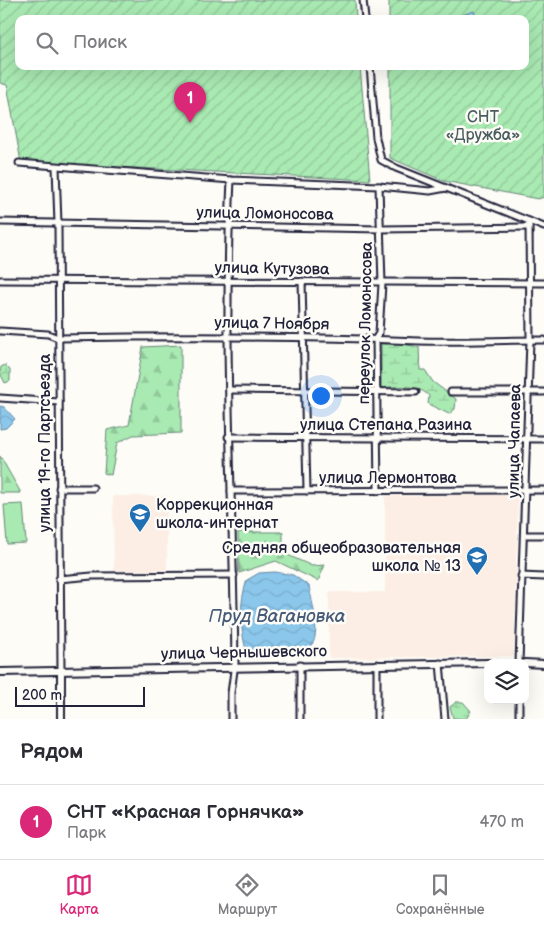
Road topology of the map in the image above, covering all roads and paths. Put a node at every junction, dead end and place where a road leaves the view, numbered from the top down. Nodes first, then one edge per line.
1 (363, 0) edge
2 (365, 15) edge
3 (370, 70) edge
4 (19, 164) dead end
5 (56, 167) junction
6 (231, 180) junction
7 (379, 186) junction
8 (446, 188) junction
9 (528, 220) junction
10 (0, 222) edge
11 (58, 224) junction
12 (229, 226) junction
13 (529, 227) junction
14 (544, 227) edge
15 (381, 229) junction
16 (0, 280) edge
17 (58, 281) junction
18 (230, 281) junction
19 (302, 281) junction
20 (530, 283) junction
21 (382, 284) junction
22 (544, 284) edge
23 (0, 331) edge
24 (229, 335) junction
25 (304, 337) junction
26 (58, 338) junction
27 (376, 338) junction
28 (530, 340) junction
29 (544, 340) edge
30 (229, 390) junction
31 (305, 390) junction
32 (377, 391) junction
33 (416, 392) dead end
34 (451, 392) dead end
35 (528, 392) junction
36 (544, 392) edge
37 (0, 398) edge
38 (59, 402) junction
39 (228, 437) junction
40 (306, 437) junction
41 (378, 437) junction
42 (527, 439) junction
43 (544, 439) edge
44 (59, 488) junction
45 (93, 488) dead end
46 (526, 490) junction
47 (544, 490) edge
48 (231, 491) junction
49 (307, 491) junction
50 (378, 491) junction
51 (524, 535) junction
52 (544, 535) edge
53 (234, 575) junction
54 (521, 576) junction
55 (544, 577) edge
56 (59, 578) junction
57 (519, 659) edge
58 (440, 663) junction
59 (484, 663) edge
60 (529, 663) edge
61 (377, 664) junction
62 (544, 664) edge
63 (300, 665) junction
64 (235, 666) junction
65 (61, 671) junction
66 (0, 672) edge
67 (519, 704) edge
68 (61, 719) edge
69 (231, 719) edge
70 (300, 719) edge
71 (377, 719) edge
72 (445, 719) edge
73 (519, 719) edge

1 - 2 street
3 - 8 street
4 - 5 street
5 - 6 street
5 - 11 street, улица 19-го Партсъезда
6 - 7 street
6 - 12 street
7 - 8 street
7 - 15 street, переулок Ломоносова
8 - 9 street
9 - 13 street, улица Чапаева
9 - 14 street
10 - 11 street, улица Ломоносова
11 - 12 street, улица Ломоносова
11 - 17 street, улица 19-го Партсъезда
12 - 15 street, улица Ломоносова
12 - 18 street
13 - 15 street, улица Ломоносова
13 - 20 street, улица Чапаева
15 - 21 street, переулок Ломоносова
16 - 17 street, улица Кутузова
17 - 18 street, улица Кутузова
17 - 26 street, улица 19-го Партсъезда
18 - 19 street, улица Кутузова
18 - 24 street
19 - 21 street, улица Кутузова
19 - 25 street
20 - 21 street, улица Кутузова
20 - 22 street, улица Кутузова
20 - 28 street, улица Чапаева
21 - 27 street, переулок Ломоносова
23 - 26 street, улица 7 Ноября
24 - 25 street, улица 7 Ноября
24 - 26 street, улица 7 Ноября
24 - 30 street
25 - 27 street, улица 7 Ноября
25 - 31 street
26 - 38 street, улица 19-го Партсъезда
27 - 28 street, улица 7 Ноября
27 - 32 street, переулок Ломоносова
28 - 29 street, улица 7 Ноября
28 - 35 street, улица Чапаева
30 - 31 street
30 - 39 street
31 - 32 street
31 - 40 street
32 - 33 street
32 - 41 street, переулок Ломоносова
34 - 35 street
35 - 36 street
35 - 42 street, улица Чапаева
37 - 38 street
38 - 44 street, улица 19-го Партсъезда
39 - 40 street, улица Степана Разина
39 - 48 street
40 - 41 street, улица Степана Разина
40 - 49 street
41 - 42 street, улица Степана Разина
41 - 50 street, переулок Ломоносова
42 - 43 street, улица Степана Разина
42 - 46 street, улица Чапаева
44 - 45 street
44 - 56 street, улица 19-го Партсъезда
46 - 47 street, улица Лермонтова
46 - 50 street, улица Лермонтова
46 - 51 street, улица Чапаева
48 - 49 street, улица Лермонтова
48 - 53 street
49 - 50 street, улица Лермонтова
51 - 52 street
51 - 54 street, улица Чапаева
53 - 56 street
53 - 64 street
54 - 55 street
54 - 57 street, улица Чапаева
56 - 65 street, улица 19-го Партсъезда
58 - 59 street, улица Чернышевского
58 - 61 street, улица Чернышевского
58 - 72 street
60 - 62 street
61 - 63 street, улица Чернышевского
61 - 71 street
63 - 64 street, улица Чернышевского
63 - 70 street
64 - 65 street, улица Чернышевского
64 - 69 street
65 - 66 street, улица Чернышевского
65 - 68 street, улица 19-го Партсъезда
67 - 73 street

